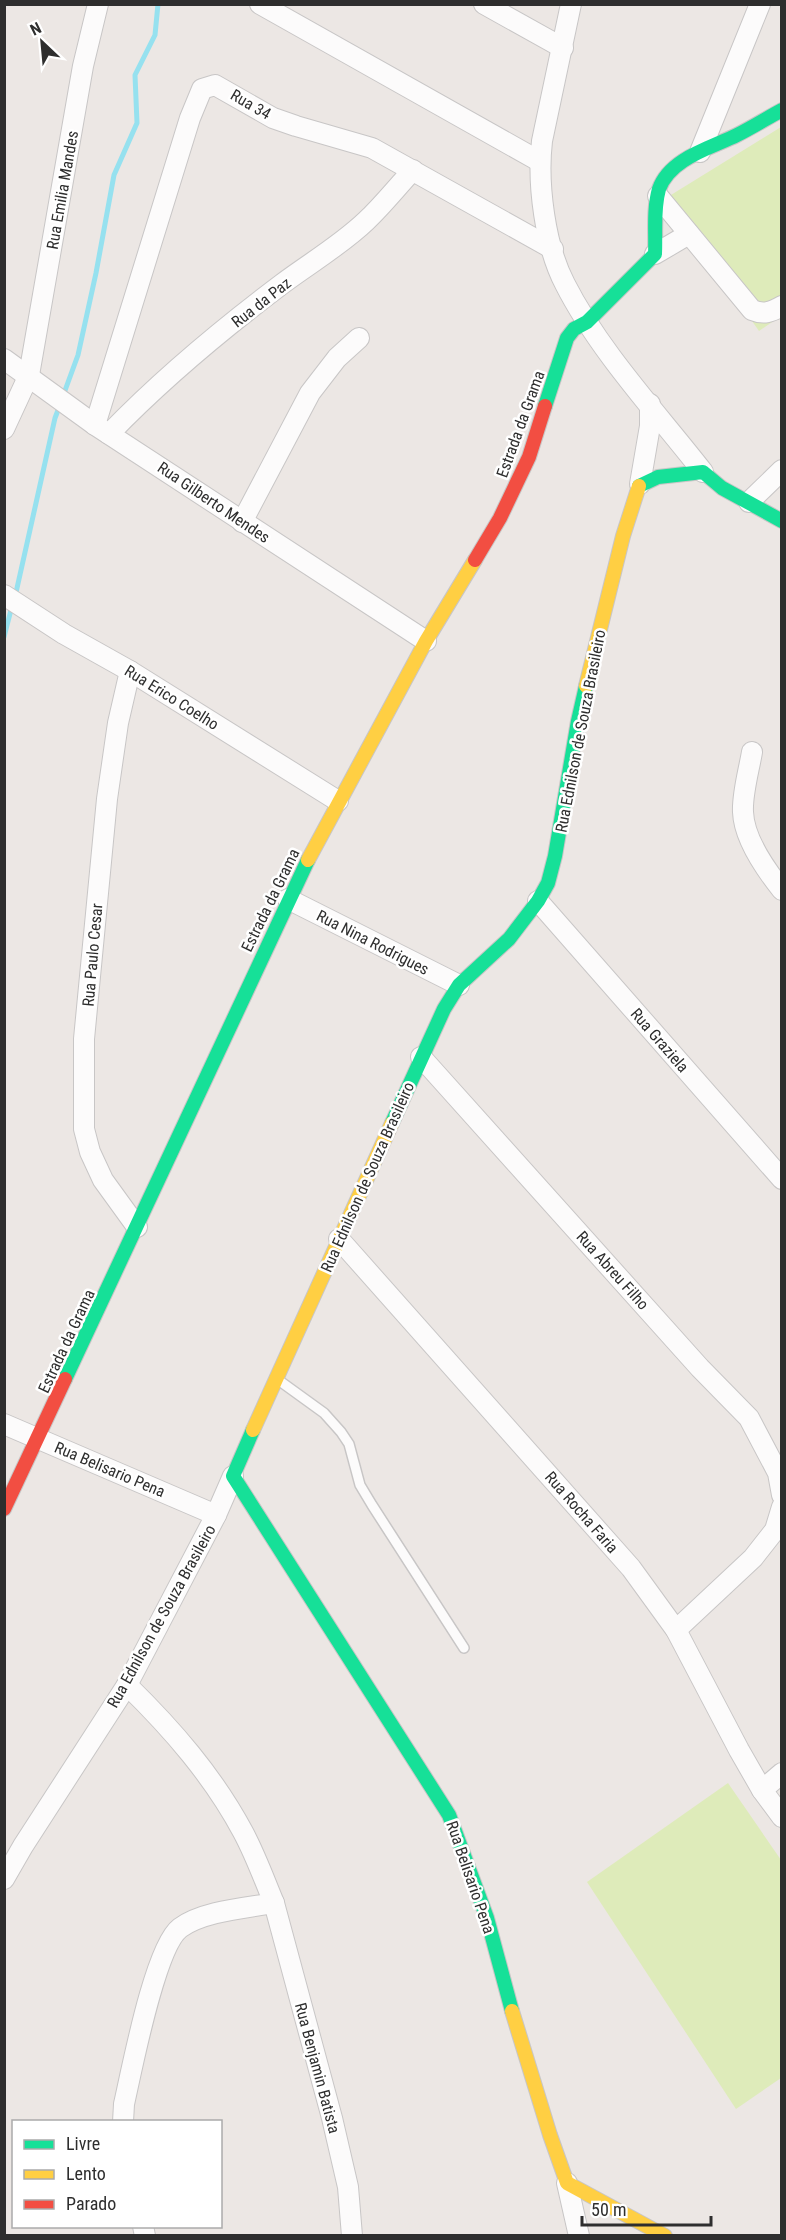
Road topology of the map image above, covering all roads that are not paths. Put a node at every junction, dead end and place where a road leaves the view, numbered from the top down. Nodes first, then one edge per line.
1 (98, 4) edge
2 (260, 4) edge
3 (484, 4) edge
4 (572, 4) edge
5 (760, 4) edge
6 (563, 48) junction
7 (782, 110) edge
8 (700, 152) junction
9 (540, 161) junction
10 (413, 170) junction
11 (658, 196) junction
12 (689, 234) junction
13 (553, 249) junction
14 (656, 254) junction
15 (782, 306) edge
16 (587, 322) junction
17 (359, 338) dead end
18 (4, 359) edge
19 (29, 375) junction
20 (650, 404) junction
21 (4, 429) edge
22 (102, 430) junction
23 (782, 470) edge
24 (703, 472) junction
25 (640, 484) junction
26 (749, 502) junction
27 (782, 521) edge
28 (242, 522) junction
29 (4, 595) edge
30 (426, 641) junction
31 (130, 671) junction
32 (752, 752) dead end
33 (338, 801) junction
34 (782, 890) edge
35 (288, 899) junction
36 (538, 901) junction
37 (459, 985) junction
38 (421, 1057) junction
39 (782, 1179) edge
40 (137, 1227) junction
41 (339, 1239) junction
42 (275, 1378) junction
43 (4, 1424) edge
44 (38, 1438) junction
45 (233, 1476) junction
46 (782, 1495) edge
47 (782, 1507) edge
48 (4, 1509) edge
49 (216, 1515) junction
50 (676, 1630) junction
51 (464, 1648) dead end
52 (127, 1684) junction
53 (782, 1773) edge
54 (762, 1790) junction
55 (782, 1817) edge
56 (4, 1879) edge
57 (274, 1903) junction
58 (123, 2120) edge
59 (567, 2183) junction
60 (352, 2235) edge
61 (579, 2235) edge
62 (665, 2235) edge

1 - 19 street, Rua Emilia Mandes
2 - 9 street
3 - 6 street
4 - 6 street
5 - 8 street
6 - 9 street
7 - 8 street
8 - 11 street
9 - 13 street
10 - 13 street, Rua 34
10 - 22 street, Rua da Paz
10 - 22 street, Rua 34
11 - 12 street
11 - 14 street
12 - 14 street
12 - 15 street
13 - 16 street
14 - 16 street, Estrada da Grama
16 - 20 street
16 - 30 street, Estrada da Grama
17 - 28 street
18 - 19 street, Rua Gilberto Mendes
19 - 21 street, Rua Emilia Mandes
19 - 22 street, Rua Gilberto Mendes
20 - 24 street
20 - 25 street
22 - 28 street, Rua Gilberto Mendes
23 - 26 street
24 - 25 street
24 - 26 street
25 - 36 street, Rua Ednilson de Souza Brasileiro
26 - 27 street
28 - 30 street, Rua Gilberto Mendes
29 - 31 street, Rua Erico Coelho
30 - 33 street, Estrada da Grama
31 - 33 street, Rua Erico Coelho
31 - 40 street, Rua Paulo Cesar
32 - 34 street
33 - 35 street, Estrada da Grama
35 - 37 street, Rua Nina Rodrigues
35 - 40 street, Estrada da Grama
36 - 37 street, Rua Ednilson de Souza Brasileiro
36 - 39 street, Rua Graziela
37 - 38 street, Rua Ednilson de Souza Brasileiro
38 - 41 street, Rua Ednilson de Souza Brasileiro
38 - 46 street, Rua Abreu Filho
40 - 44 street, Estrada da Grama
41 - 42 street, Rua Ednilson de Souza Brasileiro
41 - 50 street, Rua Rocha Faria
42 - 45 street, Rua Ednilson de Souza Brasileiro
42 - 51 lane
43 - 44 street, Rua Belisario Pena
44 - 48 street, Estrada da Grama
44 - 49 street, Rua Belisario Pena
45 - 49 street, Rua Ednilson de Souza Brasileiro
45 - 59 street, Rua Belisario Pena
47 - 50 street
49 - 52 street, Rua Ednilson de Souza Brasileiro
50 - 54 street, Rua Rocha Faria
52 - 56 street, Rua Ednilson de Souza Brasileiro
52 - 57 street, Rua Benjamin Batista
53 - 54 street
54 - 55 street, Rua Rocha Faria
57 - 58 street
57 - 60 street, Rua Benjamin Batista
59 - 61 street
59 - 62 street

